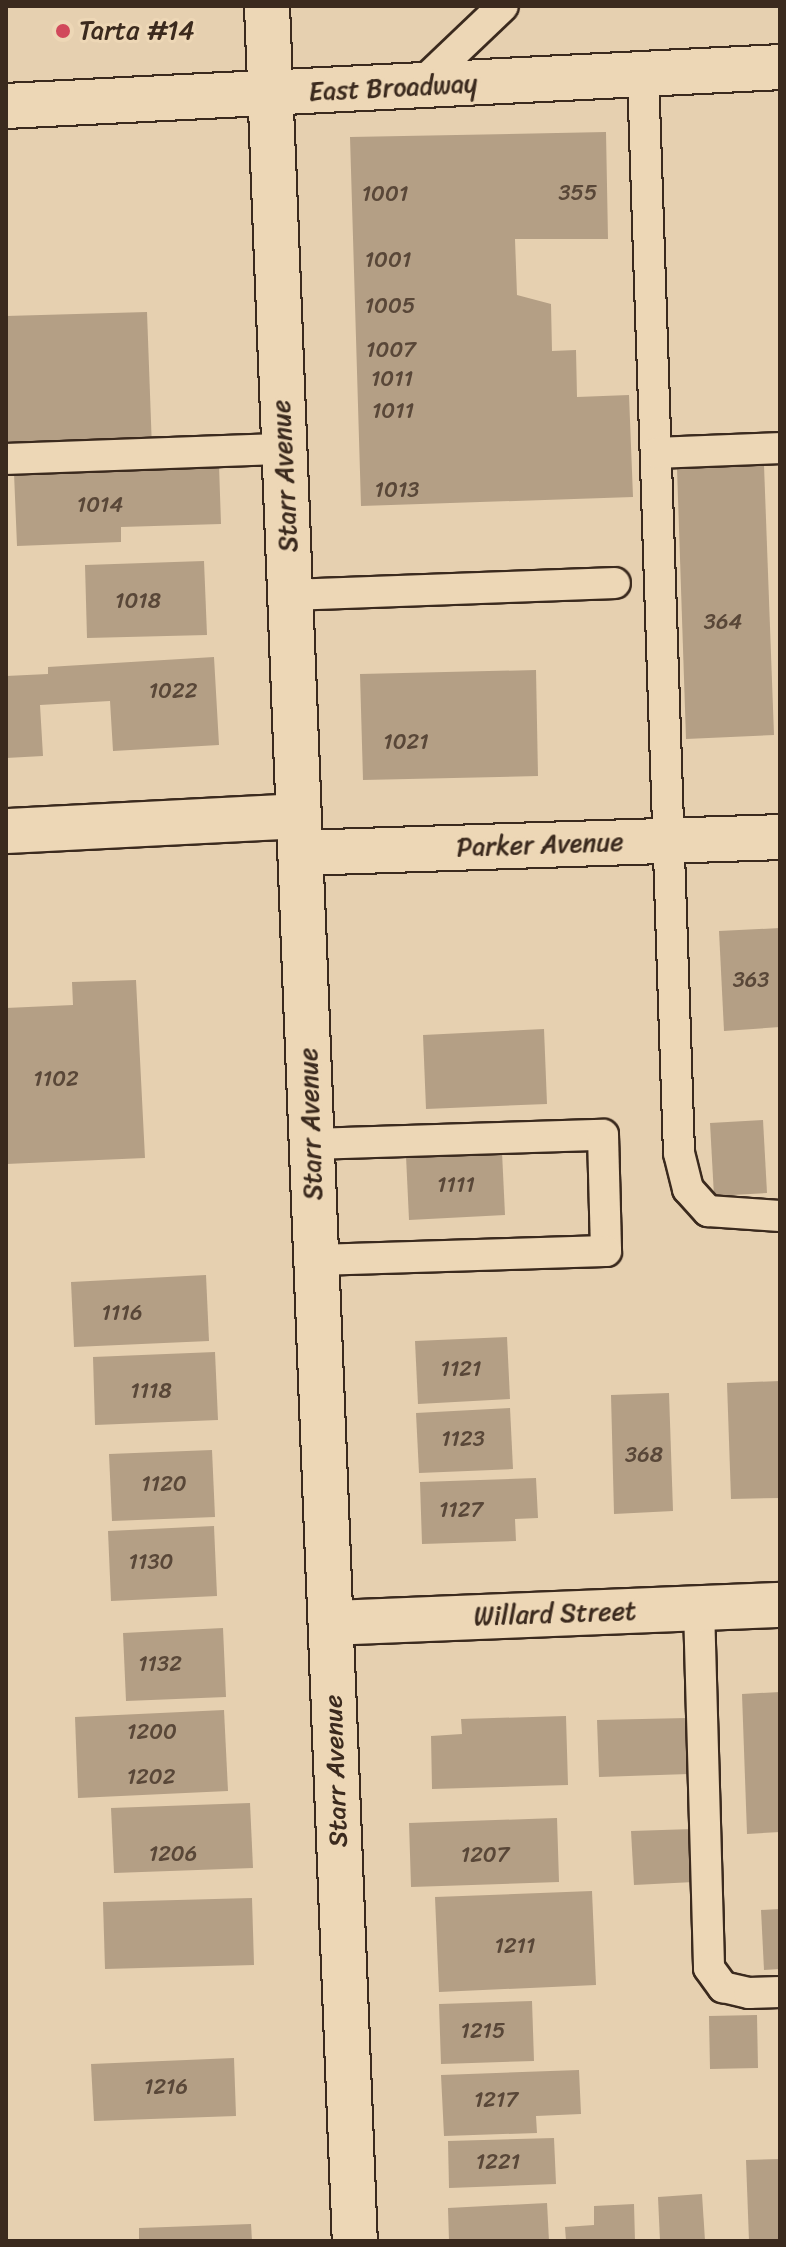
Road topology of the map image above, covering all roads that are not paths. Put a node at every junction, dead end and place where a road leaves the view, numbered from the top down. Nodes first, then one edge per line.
1 (267, 6) edge
2 (503, 6) edge
3 (780, 67) edge
4 (643, 74) junction
5 (418, 87) junction
6 (270, 95) junction
7 (6, 106) edge
8 (780, 448) edge
9 (284, 449) junction
10 (657, 453) junction
11 (6, 459) edge
12 (615, 583) dead end
13 (291, 595) junction
14 (6, 831) edge
15 (299, 835) junction
16 (780, 837) edge
17 (669, 840) junction
18 (311, 1144) junction
19 (780, 1216) edge
20 (316, 1260) junction
21 (780, 1605) edge
22 (699, 1608) junction
23 (331, 1623) junction
24 (780, 1992) edge
25 (355, 2241) edge

1 - 6 main road, Starr Avenue
2 - 5 lane
3 - 4 main road, East Broadway
4 - 5 main road, East Broadway
4 - 10 lane
5 - 6 main road, East Broadway
6 - 7 main road, East Broadway
6 - 9 main road, Starr Avenue
8 - 10 lane
9 - 11 lane
9 - 13 main road, Starr Avenue
10 - 17 lane
12 - 13 lane
13 - 15 main road, Starr Avenue
14 - 15 main road, Parker Avenue
15 - 17 main road, Parker Avenue
15 - 18 main road, Starr Avenue
16 - 17 main road, Parker Avenue
17 - 19 lane
18 - 20 main road, Starr Avenue
18 - 20 lane
20 - 23 main road, Starr Avenue
21 - 22 main road, Willard Street
22 - 23 main road, Willard Street
22 - 24 lane
23 - 25 main road, Starr Avenue

